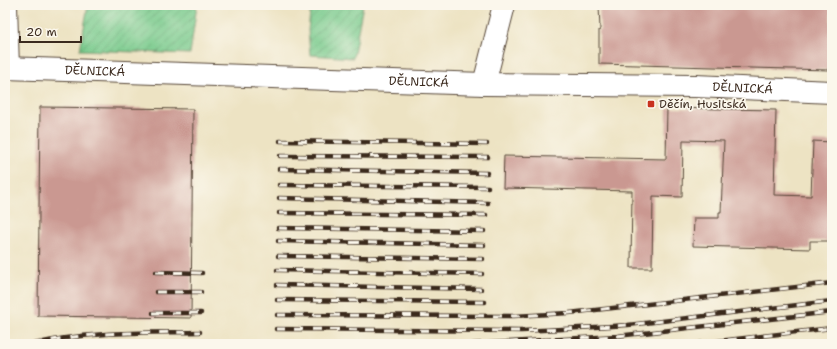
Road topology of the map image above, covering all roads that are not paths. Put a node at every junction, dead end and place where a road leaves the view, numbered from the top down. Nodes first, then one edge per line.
1 (6, 5) edge
2 (504, 5) edge
3 (6, 68) edge
4 (484, 84) junction
5 (832, 92) edge

1 - 3 street
2 - 4 street
3 - 4 street, DĚLNICKÁ
4 - 5 street, DĚLNICKÁ

